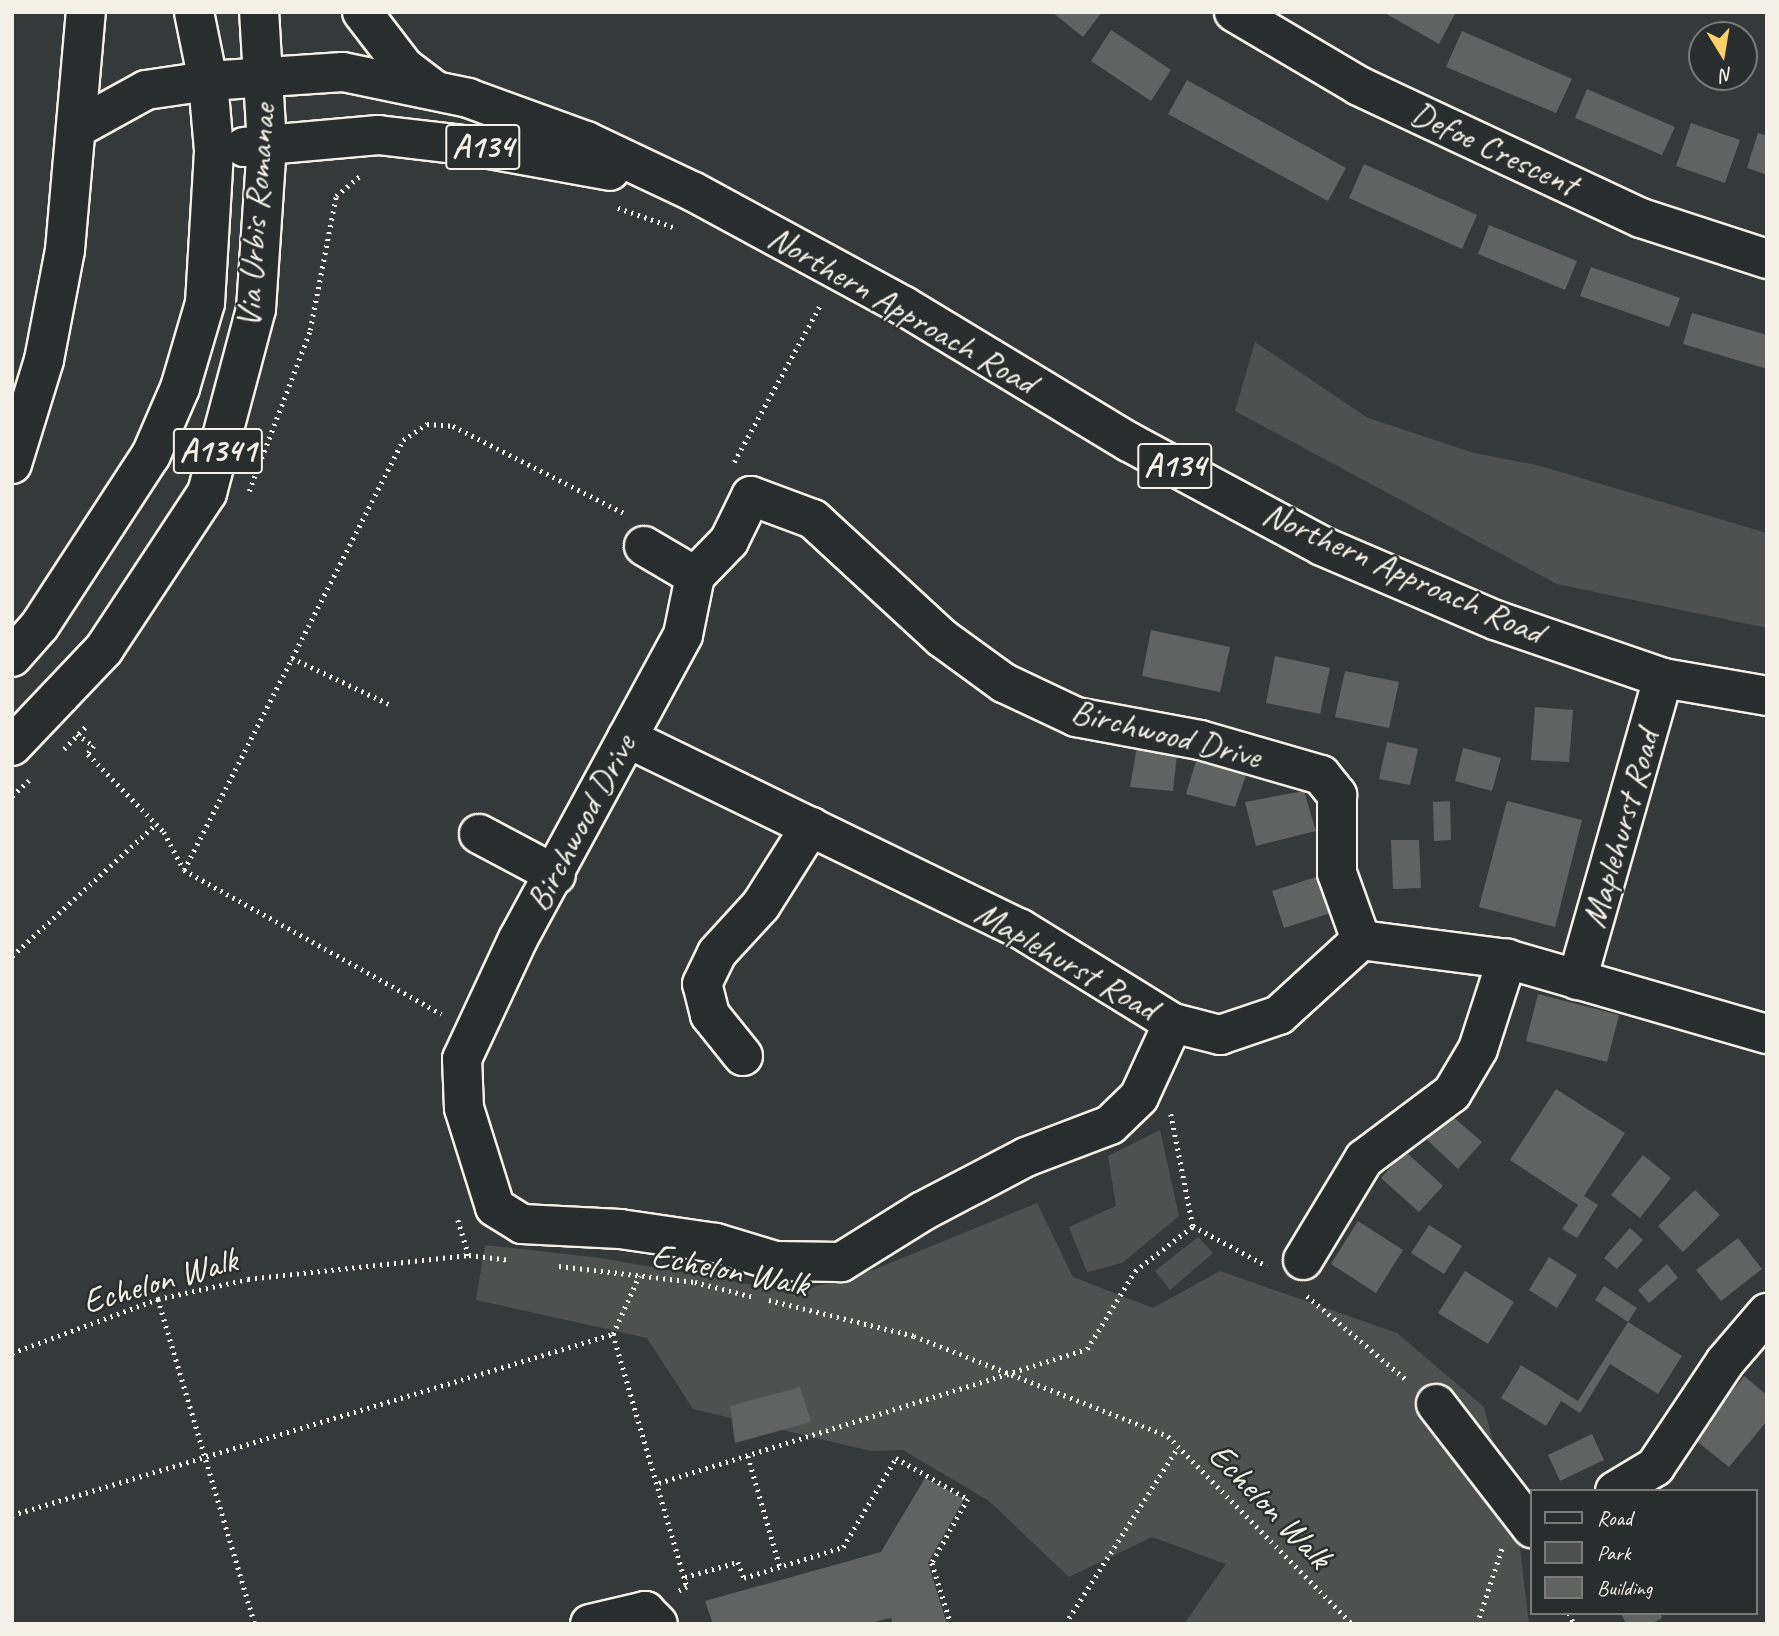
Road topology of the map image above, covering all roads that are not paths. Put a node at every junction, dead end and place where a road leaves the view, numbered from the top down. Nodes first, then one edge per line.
1 (86, 12) edge
2 (194, 12) edge
3 (259, 12) edge
4 (362, 12) edge
5 (1234, 12) edge
6 (265, 76) junction
7 (208, 81) junction
8 (433, 89) junction
9 (77, 128) junction
10 (267, 145) junction
11 (214, 150) junction
12 (694, 192) junction
13 (1767, 259) edge
14 (12, 464) edge
15 (639, 532) road end
16 (695, 576) junction
17 (12, 657) edge
18 (1663, 678) junction
19 (1767, 696) edge
20 (626, 738) junction
21 (12, 746) edge
22 (811, 826) junction
23 (478, 834) dead end
24 (556, 875) junction
25 (1362, 940) junction
26 (1507, 959) junction
27 (1577, 980) junction
28 (1173, 1023) junction
29 (1767, 1034) edge
30 (744, 1056) dead end
31 (1303, 1260) dead end
32 (1767, 1313) edge
33 (1436, 1404) dead end
34 (1618, 1489) edge
35 (1524, 1517) edge
36 (652, 1618) edge
37 (590, 1624) edge

1 - 9 street
2 - 7 street
3 - 6 street
4 - 8 street, Northern Approach Road / A134
5 - 13 street, Defoe Crescent
6 - 7 street, Northern Approach Road / A134
6 - 8 street, Northern Approach Road / A134
6 - 10 street, Via Urbis Romanae / A1341
7 - 9 street, Northern Approach Road
7 - 11 street, Via Urbis Romanae / A1341
8 - 12 street, Northern Approach Road / A134
9 - 14 street
10 - 11 street, Northern Approach Road / A134
10 - 12 street, Northern Approach Road / A134
10 - 21 street, Via Urbis Romanae / A1341
11 - 17 street, Via Urbis Romanae / A1341
12 - 18 street, Northern Approach Road / A134
15 - 16 street
16 - 20 street, Birchwood Drive
16 - 25 street, Birchwood Drive
18 - 19 street, Northern Approach Road / A134
18 - 27 street, Maplehurst Road
20 - 22 street, Maplehurst Road
20 - 24 street, Birchwood Drive
22 - 28 street, Maplehurst Road
22 - 30 street
23 - 24 street
24 - 28 street, Birchwood Drive
25 - 26 street
25 - 28 street, Maplehurst Road
26 - 27 street
26 - 31 street
27 - 29 street
32 - 34 street
33 - 35 street
36 - 37 street

